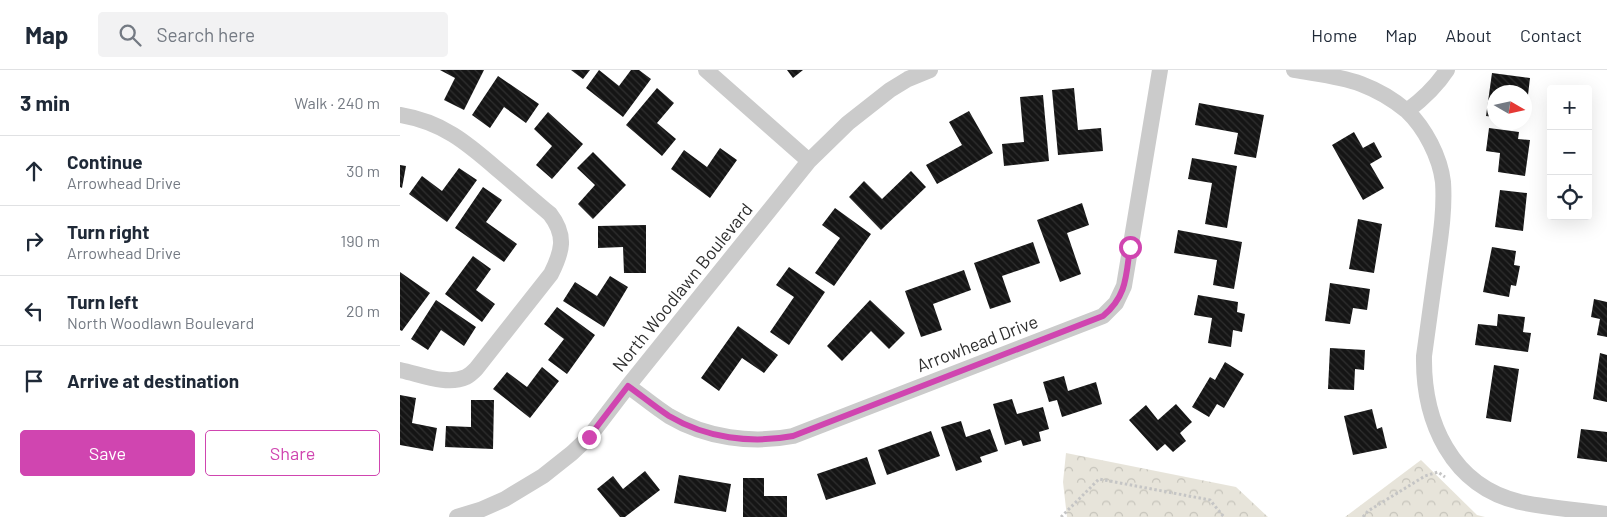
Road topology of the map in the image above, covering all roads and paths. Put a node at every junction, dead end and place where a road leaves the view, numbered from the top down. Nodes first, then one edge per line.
1 (706, 70) edge
2 (930, 70) edge
3 (1160, 70) edge
4 (1294, 70) edge
5 (1447, 70) edge
6 (1407, 111) junction
7 (400, 115) edge
8 (809, 161) junction
9 (400, 370) edge
10 (628, 386) junction
11 (1446, 478) dead end
12 (1607, 514) edge
13 (457, 517) edge
14 (1061, 517) edge
15 (1224, 517) edge
16 (1363, 517) edge

1 - 8 street
2 - 8 street, North Woodlawn Boulevard
3 - 10 street, Arrowhead Drive
4 - 6 street
5 - 6 street
6 - 12 street
7 - 9 street
8 - 10 street, North Woodlawn Boulevard
10 - 13 street, North Woodlawn Boulevard
11 - 16 path
14 - 15 path

